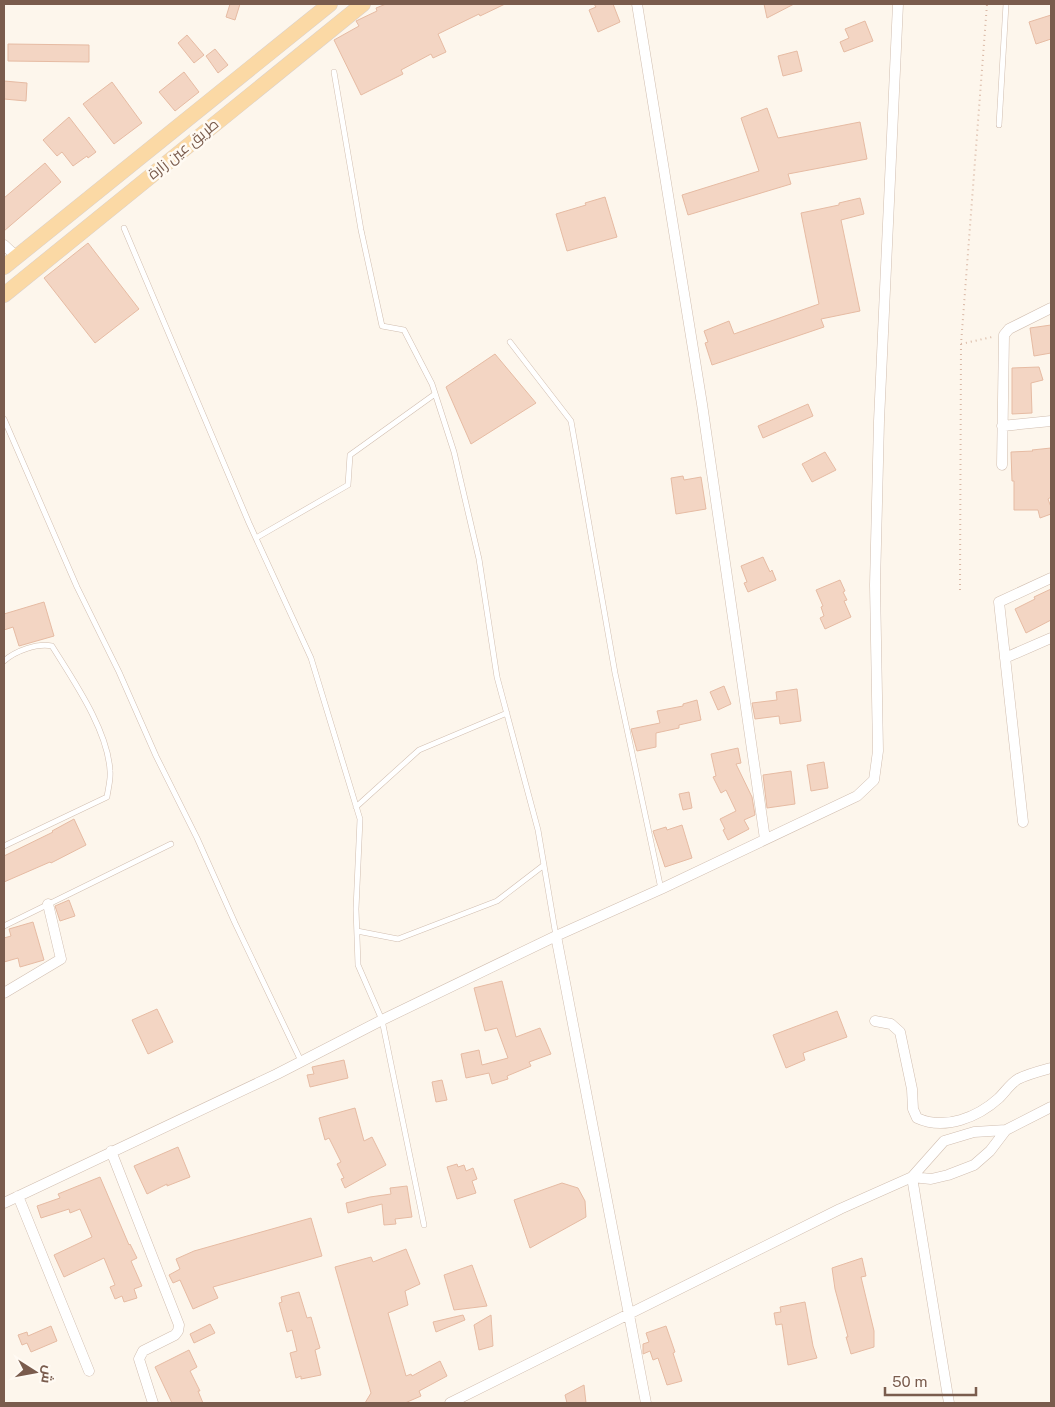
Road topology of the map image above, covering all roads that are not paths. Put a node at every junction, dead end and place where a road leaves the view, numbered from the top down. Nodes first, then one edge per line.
1 (363, 4) edge
2 (637, 4) edge
3 (898, 4) edge
4 (1006, 4) edge
5 (323, 6) edge
6 (334, 72) dead end
7 (999, 125) dead end
8 (124, 228) dead end
9 (4, 246) edge
10 (17, 257) junction
11 (4, 267) edge
12 (4, 295) edge
13 (1051, 308) edge
14 (510, 342) dead end
15 (435, 394) junction
16 (4, 419) edge
17 (1051, 421) edge
18 (1002, 426) junction
19 (1002, 465) dead end
20 (256, 538) junction
21 (1051, 578) edge
22 (1051, 638) edge
23 (1005, 658) junction
24 (4, 661) edge
25 (507, 713) junction
26 (356, 807) junction
27 (1023, 822) dead end
28 (765, 839) junction
29 (171, 844) dead end
30 (4, 846) edge
31 (544, 865) junction
32 (662, 889) junction
33 (48, 904) junction
34 (4, 926) edge
35 (357, 931) junction
36 (556, 936) junction
37 (4, 993) edge
38 (382, 1020) junction
39 (875, 1021) dead end
40 (301, 1062) junction
41 (1051, 1068) edge
42 (1051, 1107) edge
43 (1006, 1130) junction
44 (111, 1151) junction
45 (912, 1177) junction
46 (18, 1196) junction
47 (4, 1203) edge
48 (424, 1224) dead end
49 (630, 1314) junction
50 (89, 1371) dead end
51 (153, 1403) edge
52 (450, 1403) edge
53 (646, 1403) edge
54 (949, 1403) edge

1 - 12 main road, طريق عين زارة
2 - 28 street
3 - 28 street
4 - 7 lane
5 - 10 main road, طريق عين زارة
6 - 15 lane
8 - 20 lane
9 - 10 street
10 - 11 main road, طريق عين زارة
13 - 18 street
14 - 32 lane
15 - 20 lane
15 - 25 lane
16 - 40 lane
17 - 18 street
18 - 19 street
20 - 26 lane
21 - 23 street
22 - 23 street
23 - 27 street
24 - 30 lane
25 - 26 lane
25 - 31 lane
26 - 35 lane
28 - 32 street
29 - 33 lane
31 - 35 lane
31 - 36 lane
32 - 36 street
33 - 34 lane
33 - 37 street
35 - 38 lane
36 - 38 street
36 - 49 street
38 - 40 street
38 - 48 lane
39 - 41 street
40 - 44 street
42 - 43 street
43 - 45 street
43 - 45 street
44 - 46 street
44 - 51 street
45 - 49 street
45 - 54 street
46 - 47 street
46 - 50 street
49 - 52 street
49 - 53 street

